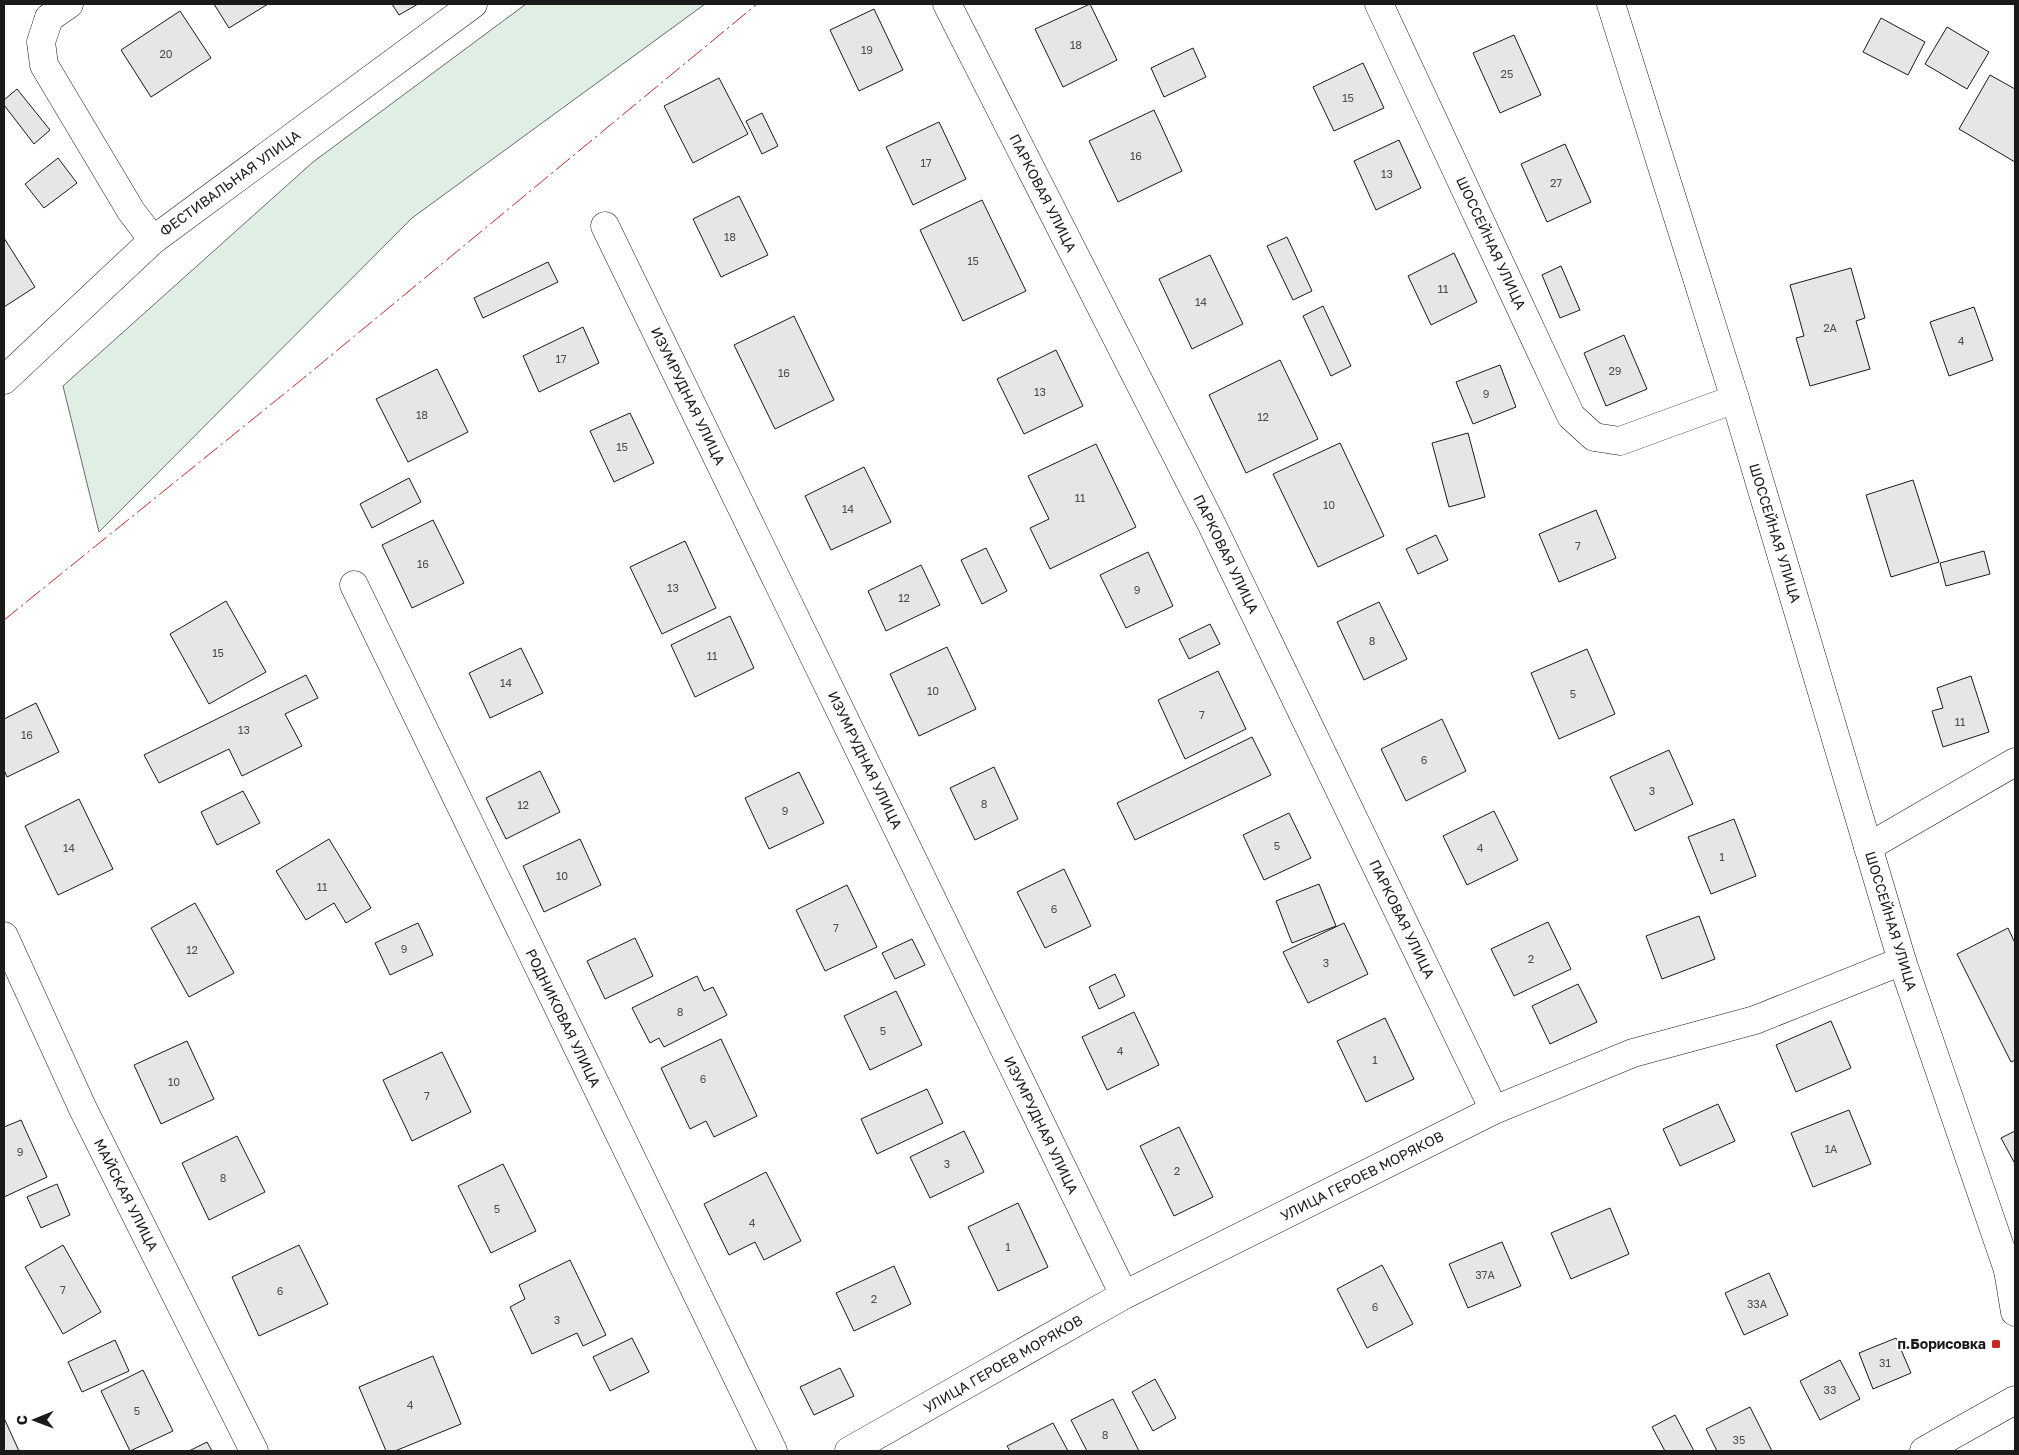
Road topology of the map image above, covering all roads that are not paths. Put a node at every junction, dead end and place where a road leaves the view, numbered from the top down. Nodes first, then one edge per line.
1 (472, 4) edge
2 (947, 4) edge
3 (1379, 4) edge
4 (1611, 4) edge
5 (54, 9) edge
6 (605, 226) dead end
7 (153, 240) junction
8 (4, 380) edge
9 (1735, 399) junction
10 (354, 585) dead end
11 (2015, 762) edge
12 (1868, 847) junction
13 (4, 936) edge
14 (1902, 961) junction
15 (1494, 1110) junction
16 (2012, 1274) edge
17 (1124, 1295) junction
18 (2015, 1312) edge
19 (2015, 1400) edge
20 (254, 1451) edge
21 (773, 1451) edge
22 (849, 1451) edge
23 (1924, 1451) edge

1 - 7 street, ФЕСТИВАЛЬНАЯ УЛИЦА
2 - 15 street, ПАРКОВАЯ УЛИЦА
3 - 9 street, ШОССЕЙНАЯ УЛИЦА
4 - 9 street
5 - 7 street
6 - 17 street, ИЗУМРУДНАЯ УЛИЦА
7 - 8 street, ФЕСТИВАЛЬНАЯ УЛИЦА
9 - 12 street, ШОССЕЙНАЯ УЛИЦА
10 - 21 street, РОДНИКОВАЯ УЛИЦА
11 - 12 street
12 - 14 street, ШОССЕЙНАЯ УЛИЦА
13 - 20 street, МАЙСКАЯ УЛИЦА
14 - 15 street, УЛИЦА ГЕРОЕВ МОРЯКОВ
14 - 16 street, ШОССЕЙНАЯ УЛИЦА
15 - 17 street, УЛИЦА ГЕРОЕВ МОРЯКОВ
16 - 18 street, ШОССЕЙНАЯ УЛИЦА
17 - 22 street, УЛИЦА ГЕРОЕВ МОРЯКОВ
19 - 23 street

